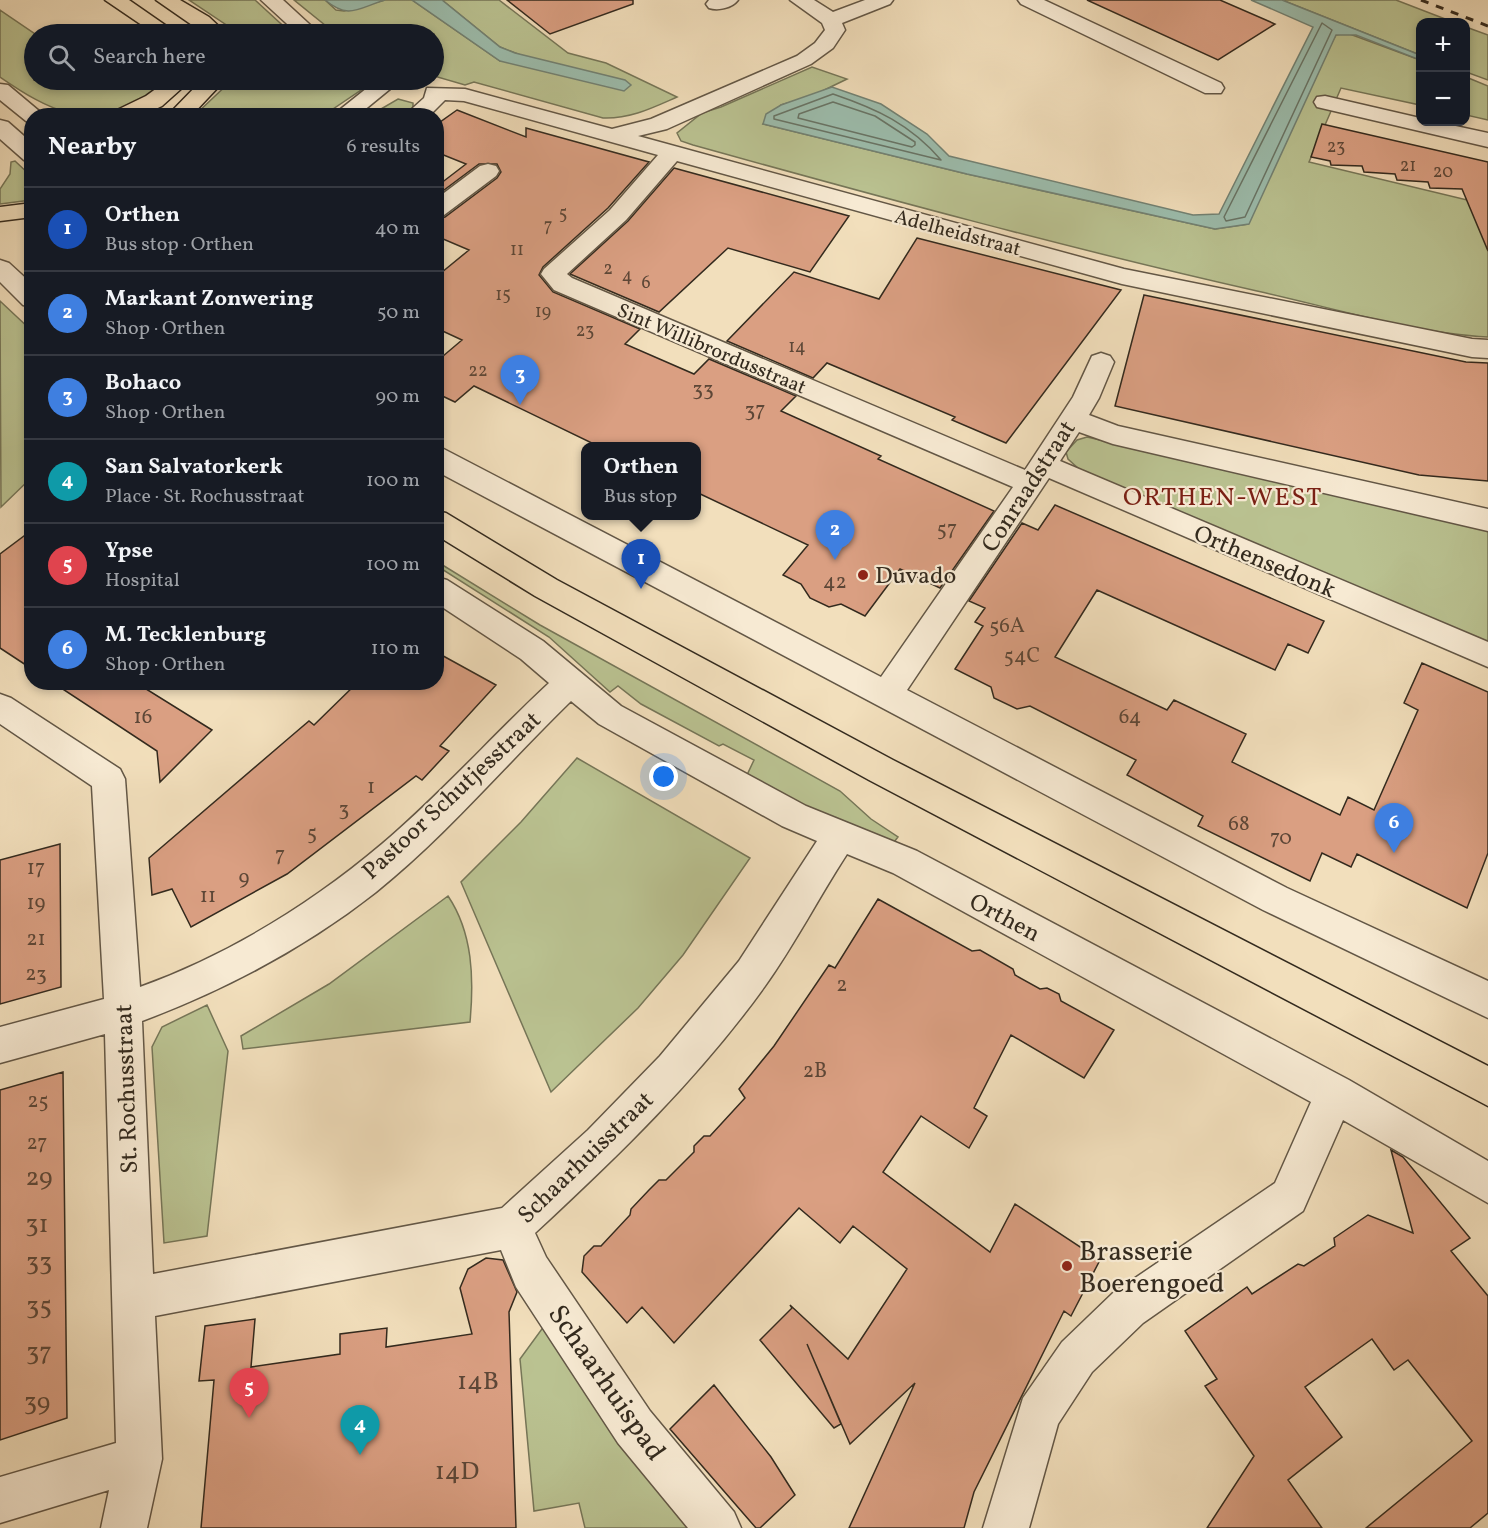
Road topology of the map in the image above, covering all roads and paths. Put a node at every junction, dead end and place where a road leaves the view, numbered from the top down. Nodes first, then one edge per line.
1 (115, 0) edge
2 (166, 0) edge
3 (271, 0) edge
4 (800, 0) edge
5 (883, 0) edge
6 (1028, 0) edge
7 (831, 20) junction
8 (152, 24) edge
9 (205, 24) edge
10 (299, 24) edge
11 (1213, 88) dead end
12 (0, 90) edge
13 (168, 90) edge
14 (204, 90) edge
15 (377, 90) edge
16 (423, 90) edge
17 (442, 90) edge
18 (1325, 102) dead end
19 (24, 108) edge
20 (140, 108) edge
21 (186, 108) edge
22 (353, 108) edge
23 (424, 108) edge
24 (0, 127) edge
25 (610, 136) junction
26 (1488, 140) edge
27 (24, 148) edge
28 (672, 153) junction
29 (488, 171) dead end
30 (444, 204) edge
31 (24, 211) edge
32 (0, 214) edge
33 (1488, 349) edge
34 (1101, 362) dead end
35 (1072, 420) junction
36 (444, 463) edge
37 (1037, 474) junction
38 (1488, 520) edge
39 (444, 526) edge
40 (444, 593) edge
41 (1488, 655) edge
42 (571, 682) junction
43 (887, 694) junction
44 (0, 707) edge
45 (840, 834) junction
46 (1488, 1000) edge
47 (123, 1010) junction
48 (0, 1045) edge
49 (1487, 1087) edge
50 (1335, 1094) junction
51 (1488, 1183) edge
52 (512, 1227) junction
53 (135, 1299) junction
54 (139, 1459) junction
55 (0, 1500) edge
56 (124, 1528) edge
57 (718, 1528) edge
58 (1006, 1528) edge

1 - 8 main road
2 - 9 main road
3 - 10 street
4 - 7 street
5 - 7 street
6 - 11 street
7 - 25 street
12 - 19 street
13 - 20 main road
14 - 21 main road
15 - 22 street
16 - 23 street
17 - 25 street, Adelheidstraat
18 - 26 street
24 - 27 street
25 - 28 street, Adelheidstraat
28 - 33 street, Adelheidstraat
28 - 37 street, Sint Willibrordusstraat
29 - 30 street
31 - 32 main road
34 - 35 street, Conraadstraat
35 - 37 street, Conraadstraat
35 - 38 street
36 - 43 street
37 - 41 street, Orthensedonk
37 - 43 street, Conraadstraat
39 - 49 main road
40 - 42 street, Orthen
42 - 45 street, Orthen
42 - 47 street, Pastoor Schutjesstraat
43 - 46 street
44 - 47 street, St. Rochusstraat
45 - 50 street, Orthen
45 - 52 street, Schaarhuisstraat
47 - 48 street, Pastoor Schutjesstraat
47 - 53 street, St. Rochusstraat
50 - 51 street, Orthen
50 - 58 street
52 - 53 street, Schaarhuisstraat
52 - 57 street, Schaarhuispad
53 - 54 street, St. Rochusstraat
54 - 55 street
54 - 56 street, St. Rochusstraat

